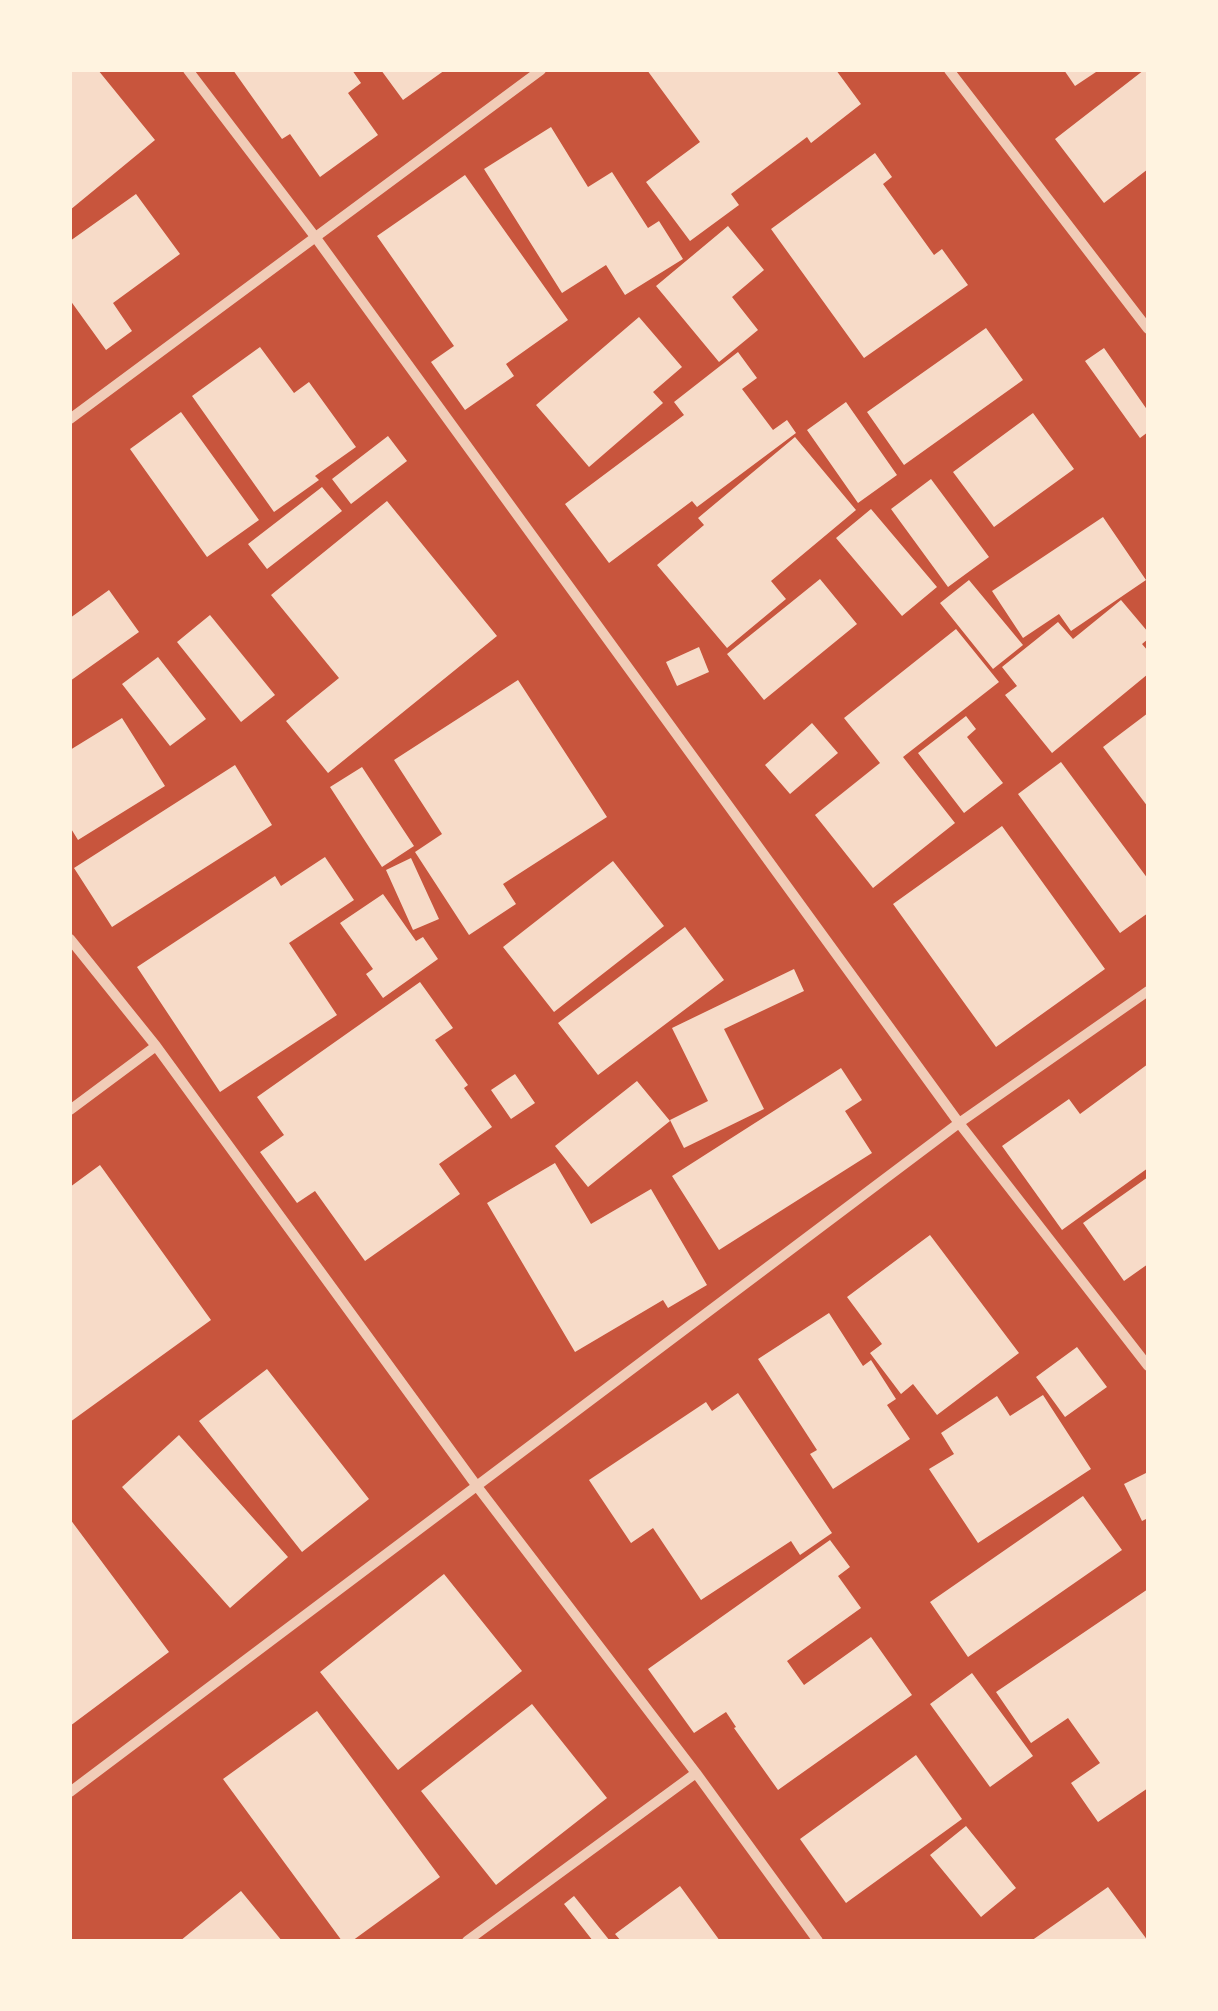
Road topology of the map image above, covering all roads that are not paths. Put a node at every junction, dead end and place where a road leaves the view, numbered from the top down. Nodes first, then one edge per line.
1 (188, 70) edge
2 (541, 70) edge
3 (949, 70) edge
4 (316, 238) junction
5 (1148, 329) edge
6 (70, 419) edge
7 (70, 938) edge
8 (1148, 991) edge
9 (156, 1046) junction
10 (70, 1110) edge
11 (959, 1123) junction
12 (1148, 1366) edge
13 (476, 1485) junction
14 (696, 1774) junction
15 (70, 1792) edge
16 (467, 1941) edge
17 (818, 1941) edge

1 - 4 street
2 - 4 street
3 - 5 street
4 - 6 street
4 - 11 street
7 - 9 street
8 - 11 street
9 - 10 street
9 - 13 street
11 - 12 street
11 - 13 street
13 - 14 street
13 - 15 street
14 - 16 street
14 - 17 street

